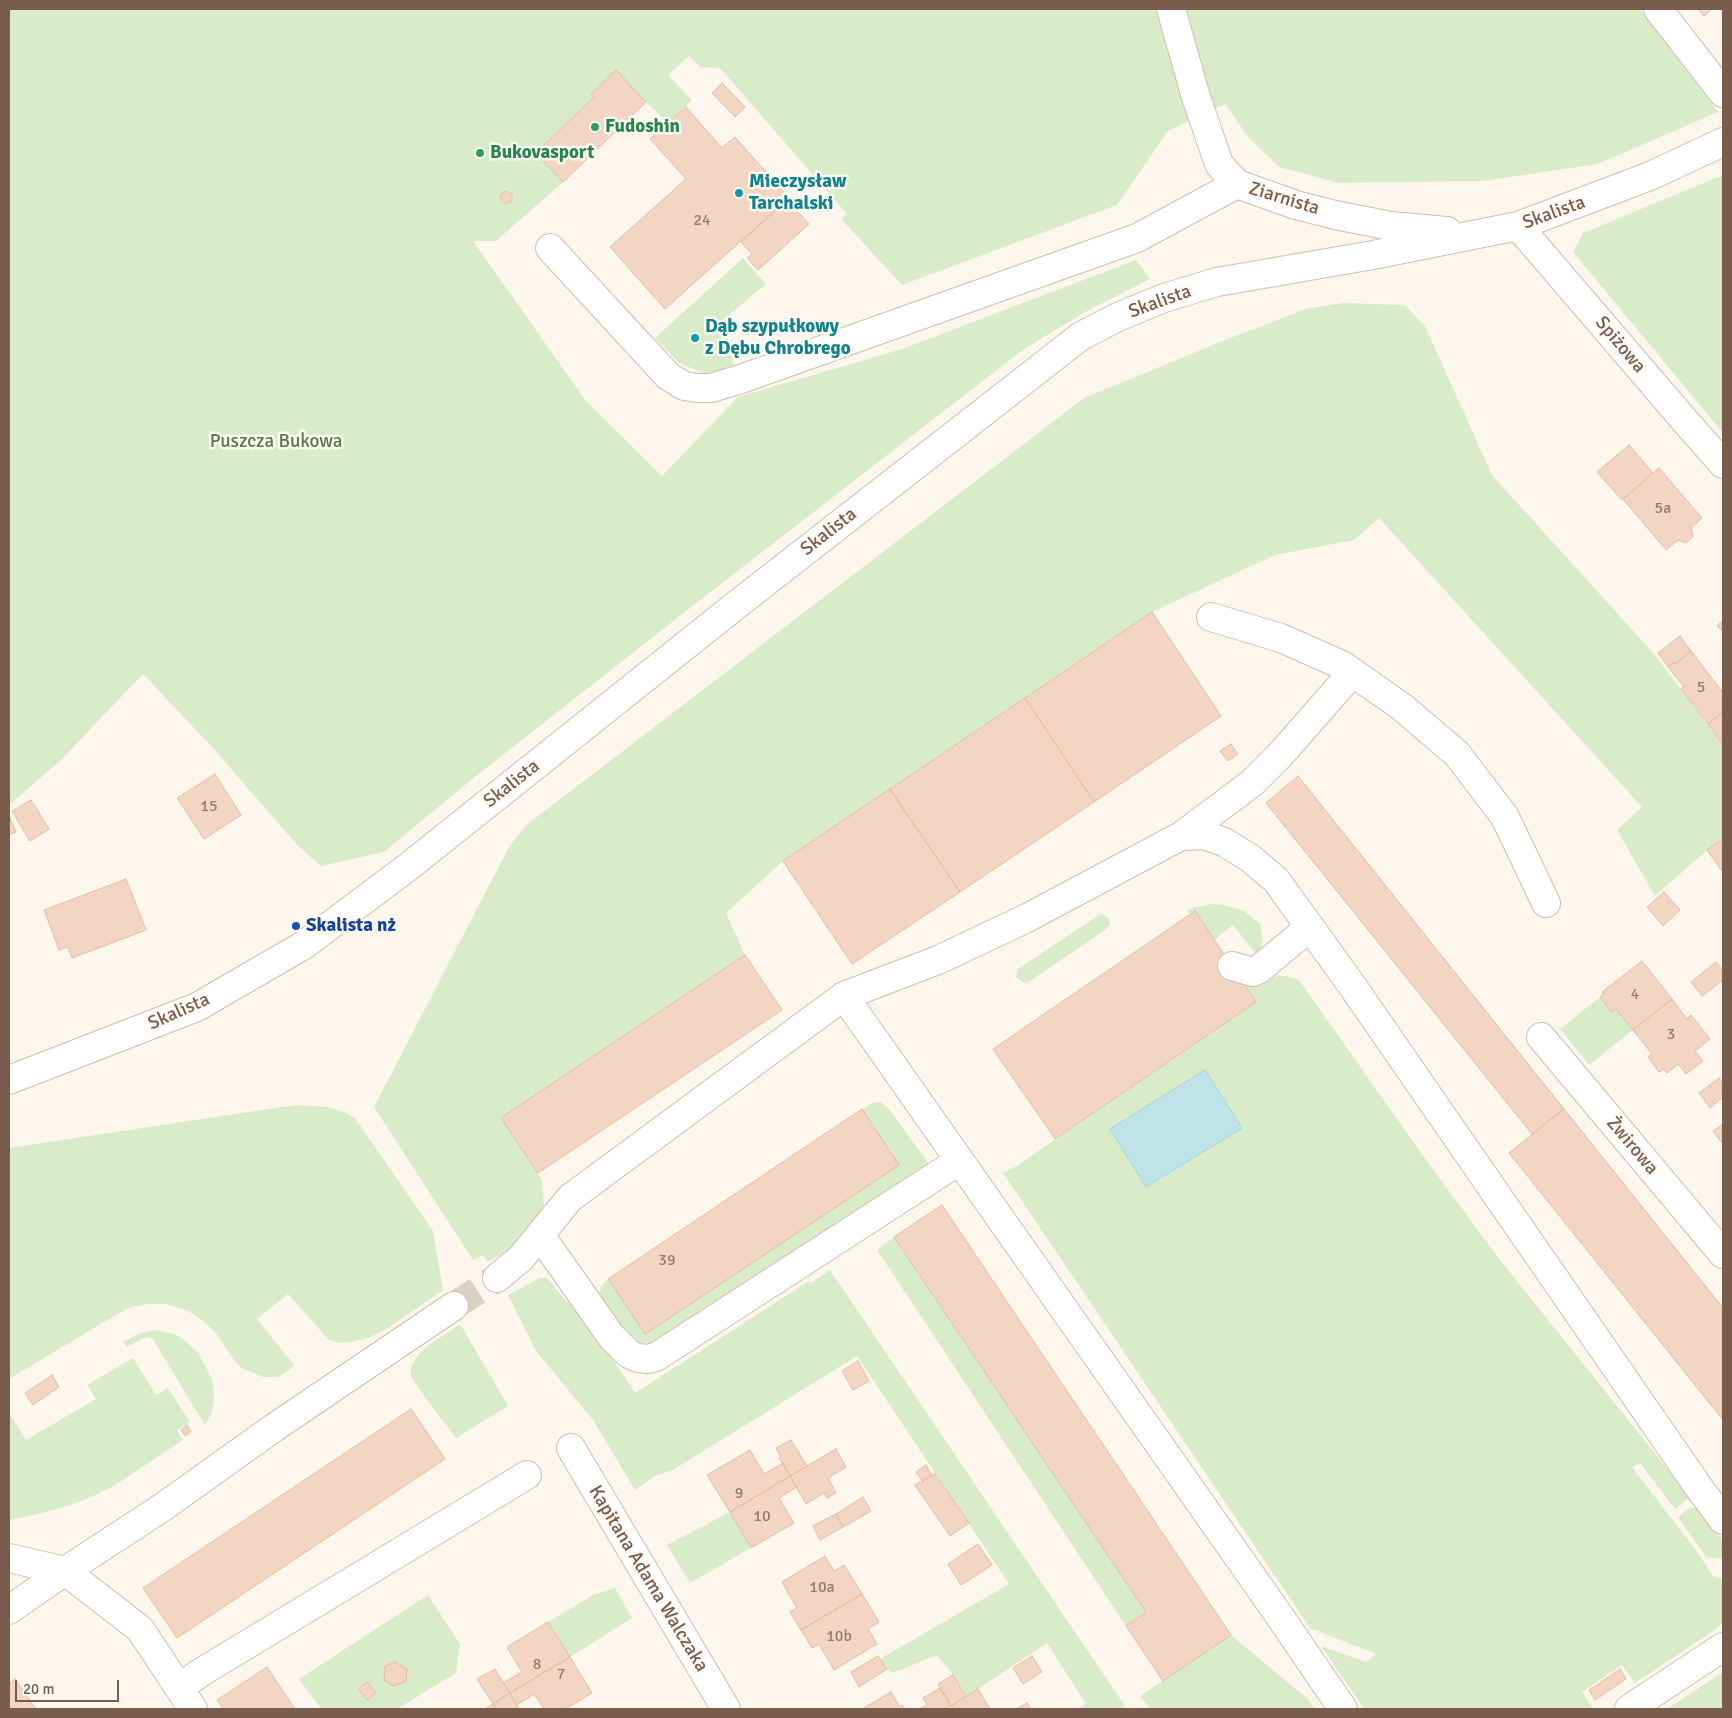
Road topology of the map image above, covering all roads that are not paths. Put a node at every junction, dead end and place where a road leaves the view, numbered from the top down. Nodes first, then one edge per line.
1 (1171, 9) edge
2 (1658, 9) edge
3 (1723, 93) edge
4 (1723, 142) edge
5 (1237, 184) junction
6 (1518, 226) junction
7 (550, 248) dead end
8 (1723, 464) edge
9 (1211, 617) dead end
10 (1352, 673) junction
11 (1181, 836) junction
12 (1546, 903) dead end
13 (1310, 927) junction
14 (1232, 966) dead end
15 (844, 996) junction
16 (1541, 1037) dead end
17 (9, 1080) edge
18 (960, 1161) junction
19 (540, 1235) junction
20 (1723, 1254) edge
21 (497, 1278) tunnel mouth
22 (454, 1306) tunnel mouth
23 (571, 1448) dead end
24 (527, 1475) dead end
25 (1723, 1520) edge
26 (9, 1558) edge
27 (65, 1571) junction
28 (9, 1610) edge
29 (1723, 1647) edge
30 (186, 1699) edge
31 (726, 1709) edge
32 (1343, 1709) edge
33 (1629, 1709) edge

1 - 5 street, Ziarnista
2 - 3 street
4 - 6 street, Skalista
5 - 6 street, Ziarnista
5 - 7 street
6 - 8 street, Spiżowa
6 - 17 street, Skalista
9 - 10 street
10 - 11 street
10 - 12 street
11 - 13 street
11 - 15 street
13 - 14 street
13 - 25 street
15 - 18 street
15 - 19 street
16 - 20 street, Żwirowa
18 - 19 street
18 - 32 street
19 - 21 street
22 - 27 street
23 - 31 street, Kapitana Adama Walczaka
24 - 30 street
26 - 27 street
27 - 28 street
27 - 30 street
29 - 33 street

